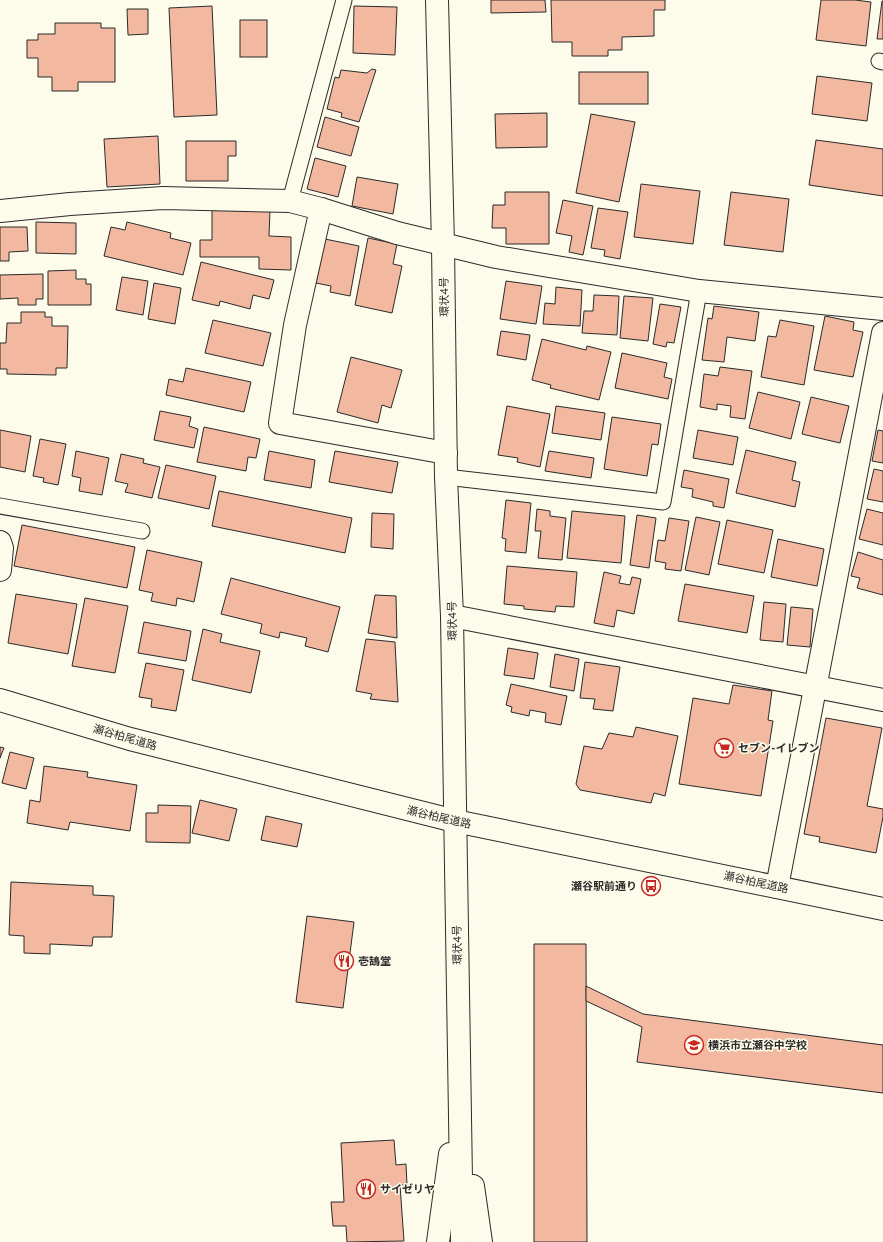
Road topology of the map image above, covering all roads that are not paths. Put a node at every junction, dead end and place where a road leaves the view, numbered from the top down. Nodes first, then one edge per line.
1 (344, 0) edge
2 (437, 0) edge
3 (290, 201) junction
4 (321, 209) junction
5 (0, 211) edge
6 (443, 245) junction
7 (699, 291) junction
8 (883, 309) edge
9 (883, 333) edge
10 (446, 453) junction
11 (446, 477) junction
12 (0, 506) edge
13 (142, 531) dead end
14 (0, 542) edge
15 (0, 570) edge
16 (452, 616) junction
17 (816, 687) junction
18 (0, 700) edge
19 (883, 700) edge
20 (455, 821) junction
21 (777, 887) junction
22 (883, 909) edge
23 (459, 1090) junction
24 (438, 1242) edge
25 (462, 1242) edge
26 (481, 1242) edge

1 - 3 lane
2 - 6 main road, 環状4号
3 - 4 main road
3 - 5 main road
4 - 6 main road
4 - 10 main road
6 - 7 main road
6 - 10 main road, 環状4号
7 - 8 main road
7 - 11 lane
9 - 17 main road
10 - 11 main road, 環状4号
11 - 16 main road, 環状4号
12 - 13 lane
14 - 15 main road
16 - 17 main road
16 - 20 main road, 環状4号
17 - 19 main road
17 - 21 main road
18 - 20 main road, 瀬谷柏尾道路
20 - 21 main road, 瀬谷柏尾道路
20 - 23 main road, 環状4号
21 - 22 main road, 瀬谷柏尾道路
23 - 24 main road
23 - 25 main road, 環状4号
23 - 26 main road

